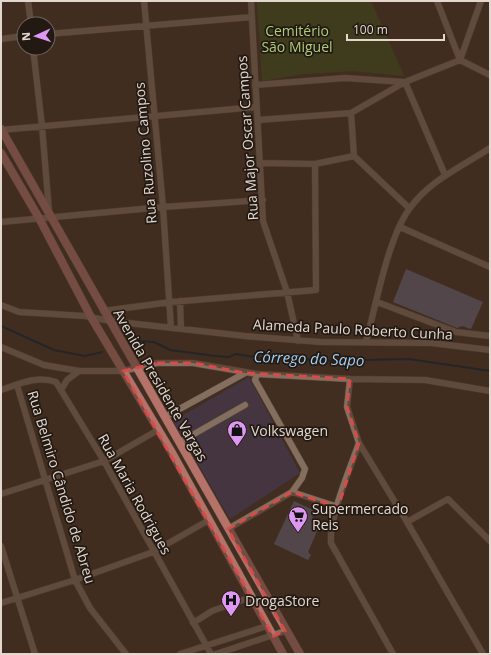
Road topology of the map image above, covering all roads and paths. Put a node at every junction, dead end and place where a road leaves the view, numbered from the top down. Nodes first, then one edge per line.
1 (28, 1) edge
2 (144, 1) edge
3 (251, 1) edge
4 (437, 1) edge
5 (481, 1) edge
6 (30, 16) edge
7 (252, 17) junction
8 (146, 27) junction
9 (56, 33) edge
10 (16, 37) edge
11 (1, 39) edge
12 (35, 56) edge
13 (460, 60) junction
14 (490, 75) edge
15 (405, 82) junction
16 (255, 85) junction
17 (257, 107) junction
18 (350, 113) junction
19 (153, 116) junction
20 (258, 120) junction
21 (42, 126) junction
22 (1, 129) edge
23 (490, 148) edge
24 (1, 153) edge
25 (354, 156) junction
26 (261, 163) junction
27 (315, 164) junction
28 (445, 175) junction
29 (263, 200) junction
30 (163, 207) junction
31 (409, 208) junction
32 (50, 215) junction
33 (39, 218) junction
34 (1, 222) edge
35 (400, 227) junction
36 (490, 267) edge
37 (287, 292) junction
38 (180, 301) junction
39 (171, 302) junction
40 (377, 302) junction
41 (1, 305) edge
42 (103, 311) junction
43 (91, 317) junction
44 (110, 321) junction
45 (171, 328) junction
46 (181, 328) junction
47 (490, 336) edge
48 (298, 341) junction
49 (366, 342) junction
50 (1, 347) edge
51 (490, 350) edge
52 (136, 366) junction
53 (80, 371) junction
54 (123, 371) junction
55 (245, 373) junction
56 (257, 374) junction
57 (350, 379) junction
58 (17, 385) junction
59 (1, 390) edge
60 (61, 390) junction
61 (490, 390) edge
62 (245, 405) dead end
63 (165, 417) junction
64 (158, 430) junction
65 (180, 442) junction
66 (359, 444) junction
67 (104, 461) junction
68 (46, 480) junction
69 (292, 492) junction
70 (1, 494) edge
71 (338, 507) junction
72 (209, 520) junction
73 (407, 522) junction
74 (228, 529) junction
75 (490, 541) edge
76 (1, 546) edge
77 (153, 552) junction
78 (75, 580) junction
79 (251, 597) junction
80 (18, 598) junction
81 (1, 603) edge
82 (193, 623) junction
83 (267, 626) junction
84 (285, 631) junction
85 (273, 636) junction
86 (206, 646) junction
87 (35, 654) edge
88 (126, 654) edge
89 (180, 654) edge
90 (211, 654) edge
91 (216, 654) edge
92 (283, 654) edge
93 (300, 654) edge
94 (392, 654) edge
95 (483, 654) edge

1 - 6 street
2 - 8 street, Rua Ruzolino Campos
3 - 7 street, Rua Major Oscar Campos
4 - 13 street
5 - 13 street
7 - 8 street
7 - 16 street, Rua Major Oscar Campos
8 - 9 street
8 - 19 street, Rua Ruzolino Campos
10 - 11 street
12 - 21 street
13 - 14 street
13 - 15 street
15 - 16 street
15 - 18 street
15 - 28 street
16 - 17 street, Rua Major Oscar Campos
17 - 19 street
17 - 20 street, Rua Major Oscar Campos
18 - 20 street
18 - 25 street
19 - 21 street
19 - 30 street, Rua Ruzolino Campos
20 - 26 street, Rua Major Oscar Campos
21 - 22 street
21 - 32 street
22 - 32 main road, Avenida Presidente Vargas
23 - 28 street
24 - 33 main road, Avenida Presidente Vargas
25 - 27 street
25 - 31 street
26 - 27 street
26 - 29 street, Rua Major Oscar Campos
27 - 37 street
28 - 31 street
29 - 30 street
29 - 37 street, Rua Major Oscar Campos
30 - 32 street
30 - 39 street, Rua Ruzolino Campos
31 - 35 street
32 - 33 street
32 - 42 main road, Avenida Presidente Vargas
33 - 34 street
33 - 43 main road, Avenida Presidente Vargas
35 - 36 street
35 - 40 street
37 - 38 street
37 - 48 street, Rua Major Oscar Campos
38 - 39 street
38 - 46 street
39 - 42 street
39 - 45 street, Rua Ruzolino Campos
40 - 47 street
40 - 49 street
41 - 43 street, Alameda Paulo Roberto Cunha
42 - 44 main road, Avenida Presidente Vargas
43 - 44 street, Alameda Paulo Roberto Cunha
43 - 54 main road, Avenida Presidente Vargas
44 - 45 street, Alameda Paulo Roberto Cunha
44 - 52 main road, Avenida Presidente Vargas
45 - 46 street, Alameda Paulo Roberto Cunha
46 - 48 street, Alameda Paulo Roberto Cunha
48 - 49 street, Alameda Paulo Roberto Cunha
49 - 51 street, Alameda Paulo Roberto Cunha
50 - 53 street
52 - 54 street
52 - 55 street
52 - 63 main road, Avenida Presidente Vargas
53 - 54 street
53 - 60 street
54 - 64 main road, Avenida Presidente Vargas
55 - 56 street
55 - 63 street
56 - 57 street
56 - 69 street
57 - 61 street
57 - 66 street
58 - 59 street, Rua Maria Rodrigues
58 - 60 street, Rua Maria Rodrigues
58 - 68 street, Rua Belmiro Cândido de Abreu
60 - 67 street, Rua Maria Rodrigues
62 - 65 street
63 - 65 main road, Avenida Presidente Vargas
64 - 67 street
64 - 72 main road, Avenida Presidente Vargas
65 - 74 main road, Avenida Presidente Vargas
66 - 71 street
66 - 73 street
67 - 68 street
67 - 77 street, Rua Maria Rodrigues
68 - 70 street
68 - 78 street, Rua Belmiro Cândido de Abreu
69 - 71 street
69 - 74 street
71 - 94 street
72 - 77 street
72 - 79 main road, Avenida Presidente Vargas
73 - 75 street
73 - 95 street
74 - 84 main road, Avenida Presidente Vargas
76 - 80 street
77 - 78 street
77 - 82 street, Rua Maria Rodrigues
78 - 80 street
78 - 88 street, Rua Belmiro Cândido de Abreu
79 - 82 street
79 - 83 main road, Avenida Presidente Vargas
80 - 81 street
80 - 87 street
82 - 86 street, Rua Maria Rodrigues
83 - 85 main road, Avenida Presidente Vargas
83 - 86 street
84 - 85 street
84 - 93 main road, Avenida Presidente Vargas
85 - 91 street
85 - 92 main road, Avenida Presidente Vargas
86 - 89 street
86 - 90 street, Rua Maria Rodrigues

